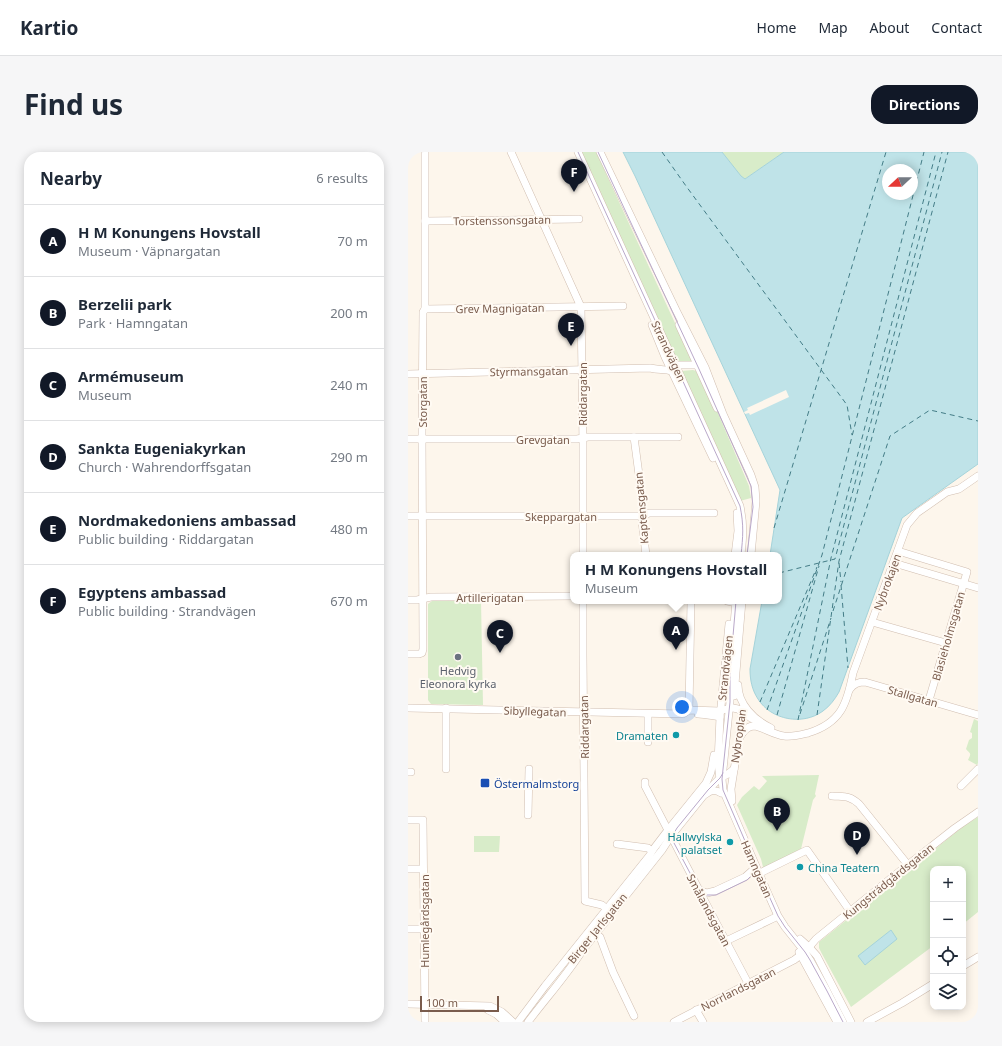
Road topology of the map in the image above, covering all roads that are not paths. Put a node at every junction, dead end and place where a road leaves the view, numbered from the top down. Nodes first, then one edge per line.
1 (425, 152) edge
2 (511, 152) edge
3 (574, 152) edge
4 (578, 152) edge
5 (599, 152) edge
6 (541, 219) junction
7 (579, 219) dead end
8 (425, 221) junction
9 (623, 306) dead end
10 (581, 307) junction
11 (424, 309) junction
12 (697, 366) junction
13 (672, 367) junction
14 (582, 370) junction
15 (408, 374) edge
16 (422, 374) junction
17 (723, 414) junction
18 (634, 437) junction
19 (678, 437) dead end
20 (583, 438) junction
21 (408, 439) edge
22 (422, 439) junction
23 (978, 476) edge
24 (714, 513) dead end
25 (408, 516) edge
26 (423, 516) junction
27 (582, 516) junction
28 (642, 516) junction
29 (898, 551) junction
30 (583, 552) edge
31 (646, 552) edge
32 (735, 552) edge
33 (741, 552) edge
34 (747, 552) edge
35 (751, 552) edge
36 (894, 563) junction
37 (964, 584) junction
38 (978, 588) edge
39 (570, 596) edge
40 (423, 598) junction
41 (408, 600) edge
42 (583, 604) edge
43 (691, 604) edge
44 (732, 604) edge
45 (732, 604) edge
46 (742, 604) edge
47 (746, 604) edge
48 (872, 622) junction
49 (946, 643) junction
50 (408, 654) edge
51 (850, 689) junction
52 (929, 700) junction
53 (743, 704) junction
54 (408, 708) edge
55 (446, 708) junction
56 (731, 708) junction
57 (687, 711) junction
58 (584, 712) junction
59 (742, 712) junction
60 (648, 714) junction
61 (720, 714) junction
62 (978, 715) edge
63 (757, 720) junction
64 (803, 734) junction
65 (739, 739) junction
66 (648, 742) dead end
67 (446, 769) dead end
68 (978, 769) edge
69 (529, 770) dead end
70 (711, 772) joint
71 (726, 774) junction
72 (644, 782) dead end
73 (961, 786) dead end
74 (721, 793) junction
75 (832, 796) dead end
76 (701, 798) junction
77 (978, 812) edge
78 (528, 815) dead end
79 (408, 820) edge
80 (669, 833) junction
81 (617, 844) dead end
82 (652, 851) junction
83 (908, 865) junction
84 (408, 868) edge
85 (423, 869) junction
86 (754, 869) junction
87 (762, 872) junction
88 (701, 891) junction
89 (607, 909) junction
90 (850, 911) junction
91 (776, 917) junction
92 (408, 929) edge
93 (424, 929) junction
94 (596, 934) junction
95 (726, 942) junction
96 (797, 942) junction
97 (805, 950) junction
98 (978, 957) edge
99 (966, 964) edge
100 (748, 983) junction
101 (930, 986) edge
102 (408, 1004) edge
103 (424, 1007) junction
104 (408, 1008) edge
105 (696, 1010) junction
106 (634, 1016) dead end
107 (424, 1022) edge
108 (505, 1022) edge
109 (513, 1022) edge
110 (518, 1022) edge
111 (527, 1022) edge
112 (674, 1022) edge
113 (704, 1022) edge
114 (837, 1022) edge
115 (844, 1022) edge
116 (851, 1022) edge
117 (867, 1022) edge

1 - 8 street, Storgatan
2 - 6 street, Riddargatan
3 - 13 street, Strandvägen
4 - 13 street, Strandvägen
5 - 12 street, Strandvägen
5 - 17 street, Strandvägen
6 - 7 street, Torstenssonsgatan
6 - 8 street, Torstenssonsgatan
6 - 10 street, Riddargatan
8 - 11 street, Storgatan
9 - 10 street, Grev Magnigatan
10 - 11 street, Grev Magnigatan
10 - 14 street, Riddargatan
11 - 16 street, Storgatan
12 - 13 street, Styrmansgatan
12 - 17 street, Strandvägen
12 - 34 street, Strandvägen
13 - 14 street, Styrmansgatan
13 - 32 street, Strandvägen
13 - 33 street, Strandvägen
14 - 16 street, Styrmansgatan
14 - 20 street, Riddargatan
15 - 16 street, Styrmansgatan
16 - 22 street, Storgatan
17 - 35 street, Strandvägen
18 - 19 street, Grevgatan
18 - 20 street, Grevgatan
18 - 28 street, Kaptensgatan
20 - 22 street, Grevgatan
20 - 27 street, Riddargatan
21 - 22 street, Grevgatan
22 - 26 street, Storgatan
23 - 29 street, Nybrokajen
24 - 28 street, Skeppargatan
25 - 26 street, Skeppargatan
26 - 27 street, Skeppargatan
26 - 40 street, Storgatan
27 - 28 street, Skeppargatan
27 - 30 street, Riddargatan
28 - 31 street, Kaptensgatan
29 - 36 street, Nybrokajen
29 - 37 street, Blasieholmsgatan
36 - 37 street
36 - 48 street, Nybrokajen
37 - 38 street
37 - 49 street, Blasieholmsgatan
39 - 40 street, Artillerigatan
40 - 41 street, Artillerigatan
40 - 50 street, Storgatan
42 - 58 street, Riddargatan
43 - 57 street
44 - 56 street, Strandvägen
45 - 61 street, Strandvägen
46 - 56 street, Strandvägen
47 - 53 street, Strandvägen
48 - 49 street
48 - 51 street, Nybrokajen
49 - 52 street, Blasieholmsgatan
51 - 52 street, Stallgatan
51 - 64 street, Nybrokajen
52 - 62 street, Stallgatan
53 - 59 street, Nybroplan
53 - 63 street
54 - 55 street, Sibyllegatan
55 - 58 street, Sibyllegatan
55 - 67 street
56 - 59 street
56 - 61 street, Sibyllegatan
56 - 71 street, Nybroplan
57 - 60 street, Sibyllegatan
57 - 61 street, Sibyllegatan
58 - 60 street, Sibyllegatan
58 - 89 street, Riddargatan
59 - 63 street
59 - 65 street, Nybroplan
60 - 66 street
61 - 70 street, Nybroplan
61 - 71 street, Nybroplan
63 - 64 street
64 - 65 street
65 - 71 street, Nybroplan
68 - 73 street
69 - 78 street
70 - 80 street, Birger Jarlsgatan
71 - 74 street, Hamngatan
71 - 76 street, Birger Jarlsgatan
71 - 87 street, Hamngatan
71 - 97 street, Hamngatan
72 - 80 street, Smålandsgatan
74 - 76 street
74 - 86 street, Hamngatan
75 - 83 street
76 - 80 street, Birger Jarlsgatan
77 - 83 street, Kungsträdgårdsgatan
79 - 85 street, Humlegårdsgatan
80 - 82 street, Birger Jarlsgatan
80 - 88 street, Smålandsgatan
80 - 94 street, Birger Jarlsgatan
80 - 111 street, Birger Jarlsgatan
81 - 82 street
82 - 89 street, Birger Jarlsgatan
83 - 90 street, Kungsträdgårdsgatan
84 - 85 street
85 - 93 street, Humlegårdsgatan
86 - 88 street
86 - 91 street, Hamngatan
87 - 90 street
87 - 96 street, Hamngatan
88 - 95 street, Smålandsgatan
89 - 110 street, Birger Jarlsgatan
90 - 97 street, Kungsträdgårdsgatan
91 - 95 street
91 - 96 street, Hamngatan
92 - 93 street
93 - 103 street, Humlegårdsgatan
94 - 106 street
94 - 111 street, Birger Jarlsgatan
95 - 100 street, Smålandsgatan
96 - 97 street, Hamngatan
96 - 97 street, Hamngatan
97 - 100 street, Norrlandsgatan
97 - 114 street, Hamngatan
97 - 115 street, Hamngatan
97 - 116 street, Hamngatan
98 - 99 street
100 - 105 street, Norrlandsgatan
101 - 117 street
102 - 103 street
103 - 104 street
103 - 107 street, Humlegårdsgatan
103 - 108 street
103 - 109 street
105 - 112 street, Norrlandsgatan
105 - 113 street

